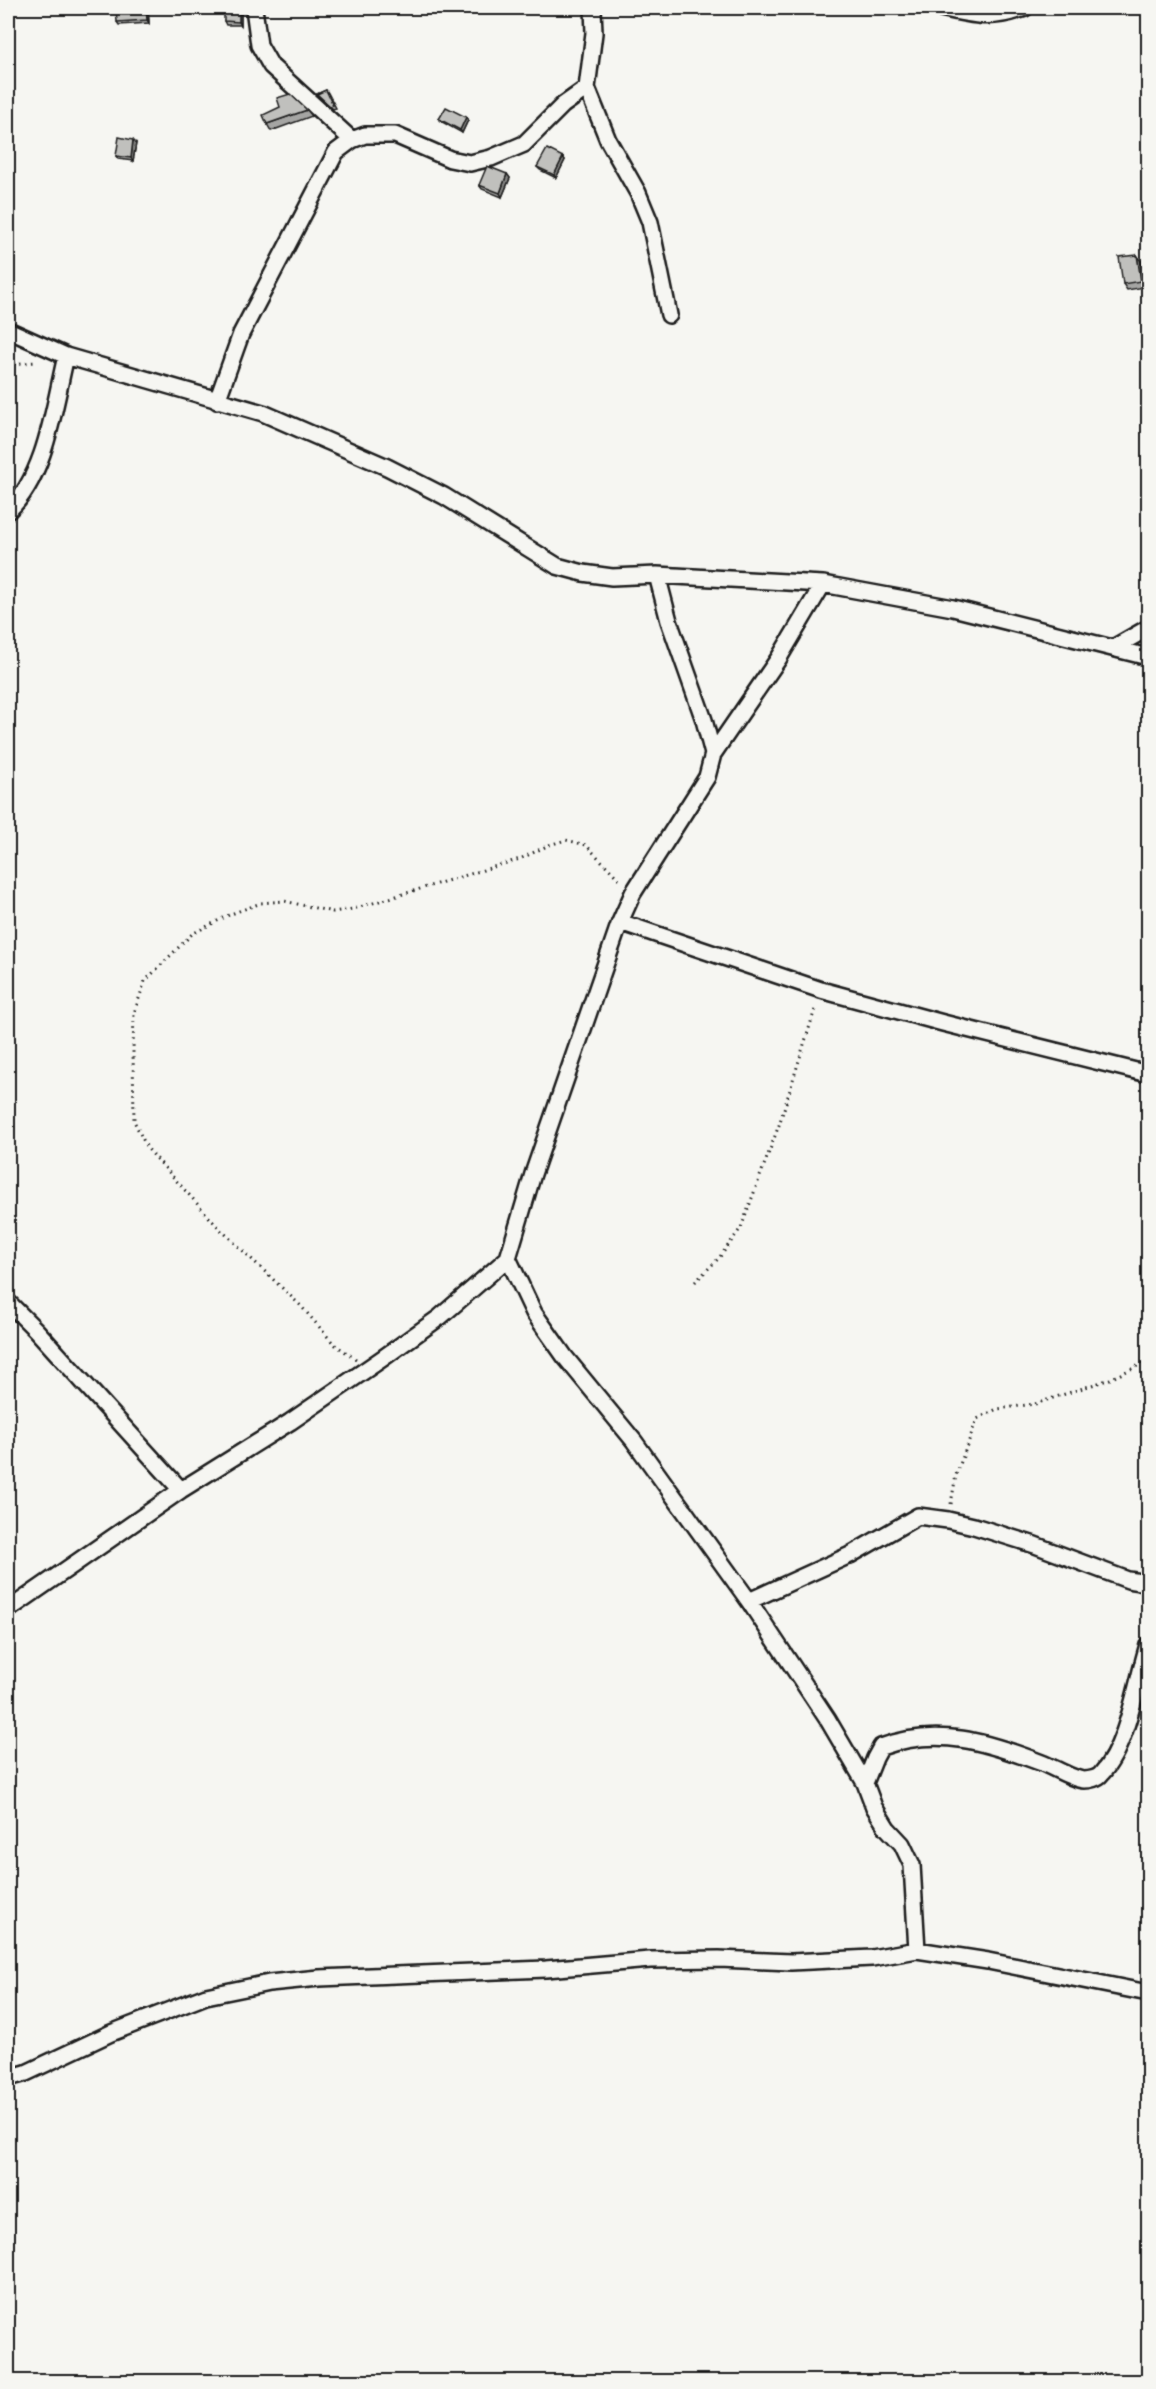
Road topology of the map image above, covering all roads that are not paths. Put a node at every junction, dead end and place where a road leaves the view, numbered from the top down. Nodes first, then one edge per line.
1 (254, 8) edge
2 (593, 8) edge
3 (941, 8) edge
4 (1025, 8) edge
5 (587, 88) junction
6 (352, 140) junction
7 (669, 315) dead end
8 (8, 330) edge
9 (59, 353) junction
10 (217, 401) junction
11 (8, 511) edge
12 (657, 575) junction
13 (823, 584) junction
14 (1149, 628) edge
15 (1113, 648) junction
16 (1149, 657) edge
17 (713, 754) junction
18 (620, 922) junction
19 (1149, 1074) edge
20 (508, 1258) junction
21 (8, 1302) edge
22 (181, 1490) junction
23 (1149, 1583) edge
24 (749, 1601) junction
25 (8, 1610) edge
26 (1149, 1645) edge
27 (865, 1783) junction
28 (917, 1950) junction
29 (1149, 1993) edge
30 (8, 2078) edge

1 - 6 street
2 - 5 street
3 - 4 street
5 - 6 street
5 - 7 street
6 - 10 street
8 - 9 street
9 - 10 street
9 - 11 street
10 - 12 street
12 - 13 street
12 - 17 street
13 - 15 street
13 - 17 street
14 - 15 street
15 - 16 street
17 - 18 street
18 - 19 street
18 - 20 street
20 - 22 street
20 - 24 street
21 - 22 street
22 - 25 street
23 - 24 street
24 - 27 street
26 - 27 street
27 - 28 street
28 - 29 street
28 - 30 street

